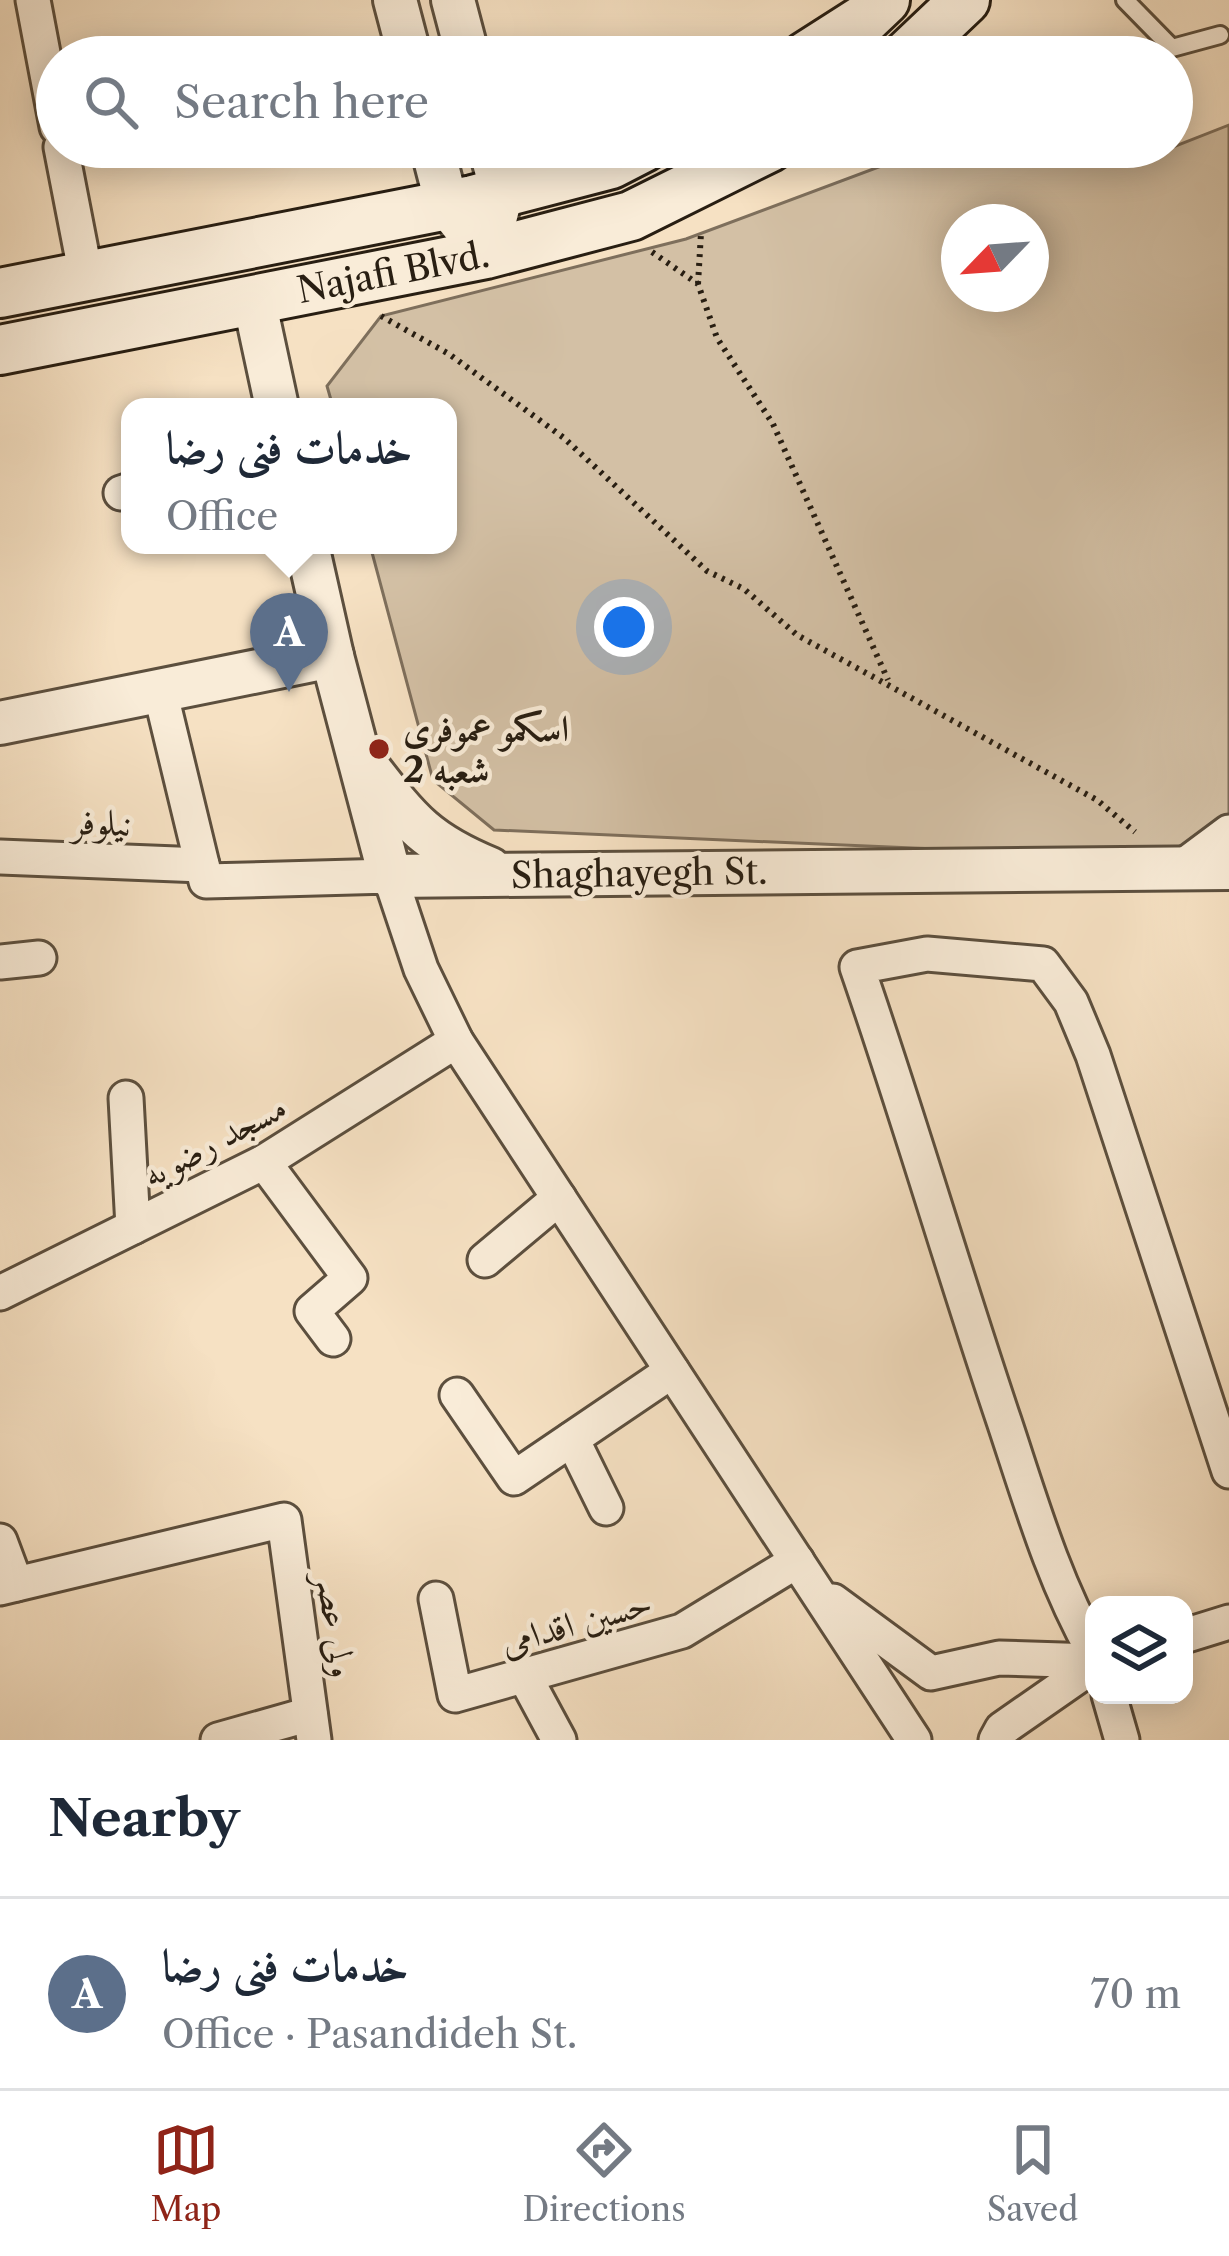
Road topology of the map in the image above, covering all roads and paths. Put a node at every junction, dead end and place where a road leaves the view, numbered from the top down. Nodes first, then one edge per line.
1 (33, 0) edge
2 (395, 0) edge
3 (453, 0) edge
4 (885, 0) edge
5 (965, 0) edge
6 (1125, 0) edge
7 (1220, 34) dead end
8 (40, 36) edge
9 (404, 36) edge
10 (462, 36) edge
11 (838, 36) edge
12 (927, 36) edge
13 (1160, 36) edge
14 (1193, 42) edge
15 (65, 168) edge
16 (439, 168) edge
17 (534, 168) edge
18 (728, 168) edge
19 (496, 170) edge
20 (447, 205) junction
21 (701, 233) dead end
22 (242, 245) junction
23 (648, 248) dead end
24 (487, 254) junction
25 (86, 276) junction
26 (698, 284) junction
27 (0, 293) edge
28 (254, 300) junction
29 (381, 316) dead end
30 (0, 350) edge
31 (275, 398) edge
32 (310, 554) edge
33 (332, 656) junction
34 (890, 683) junction
35 (160, 691) junction
36 (0, 723) edge
37 (358, 754) junction
38 (1229, 832) edge
39 (0, 857) edge
40 (202, 865) junction
41 (1229, 868) edge
42 (1178, 870) junction
43 (502, 874) junction
44 (390, 876) junction
45 (39, 958) dead end
46 (0, 962) edge
47 (456, 1041) junction
48 (126, 1098) dead end
49 (264, 1162) junction
50 (559, 1198) junction
51 (133, 1227) junction
52 (485, 1259) dead end
53 (0, 1293) edge
54 (333, 1340) dead end
55 (672, 1371) junction
56 (457, 1395) dead end
57 (572, 1439) junction
58 (1229, 1471) edge
59 (606, 1508) dead end
60 (0, 1540) edge
61 (806, 1574) junction
62 (8, 1586) edge
63 (436, 1600) dead end
64 (1229, 1622) edge
65 (1193, 1633) edge
66 (1085, 1636) edge
67 (1085, 1663) edge
68 (1085, 1670) edge
69 (526, 1677) junction
70 (1112, 1704) edge
71 (312, 1727) edge
72 (218, 1740) edge
73 (559, 1740) edge
74 (914, 1740) edge
75 (996, 1740) edge
76 (1122, 1740) edge

1 - 8 street
2 - 9 street
3 - 10 street
4 - 11 main road
5 - 12 main road
6 - 13 lane
7 - 14 lane
15 - 25 street
16 - 20 street
17 - 19 main road, Najafi Blvd.
18 - 24 main road, Najafi Blvd.
19 - 20 main road, Najafi Blvd.
19 - 24 street
20 - 22 main road, Najafi Blvd.
20 - 24 street
21 - 26 path
22 - 25 main road, Najafi Blvd.
22 - 28 main road
23 - 26 path
24 - 28 main road, Najafi Blvd.
25 - 27 main road, Najafi Blvd.
26 - 34 path
28 - 30 main road, Najafi Blvd.
28 - 31 street
29 - 34 path
32 - 33 street
33 - 35 street
33 - 37 street
34 - 42 path
35 - 36 street
35 - 40 street
37 - 43 street
37 - 44 street
38 - 42 street
39 - 40 street, نیلوفر
40 - 44 street, نیلوفر
41 - 42 street, Shaghayegh St.
42 - 43 street, Shaghayegh St.
43 - 44 street, Shaghayegh St.
44 - 47 street
45 - 46 street
47 - 49 street, مسجد رضویه
47 - 50 street
48 - 51 street
49 - 51 street, مسجد رضویه
49 - 54 street
50 - 52 street
50 - 55 street
51 - 53 street, مسجد رضویه
55 - 57 street
55 - 61 street
56 - 57 street
57 - 59 street
58 - 66 street
60 - 62 street
61 - 67 street
61 - 69 street, حسین اقدامی
61 - 74 street
62 - 71 street, ولی عصر
63 - 69 street, حسین اقدامی
64 - 65 street
68 - 75 street
69 - 73 street
70 - 76 street
71 - 72 street

